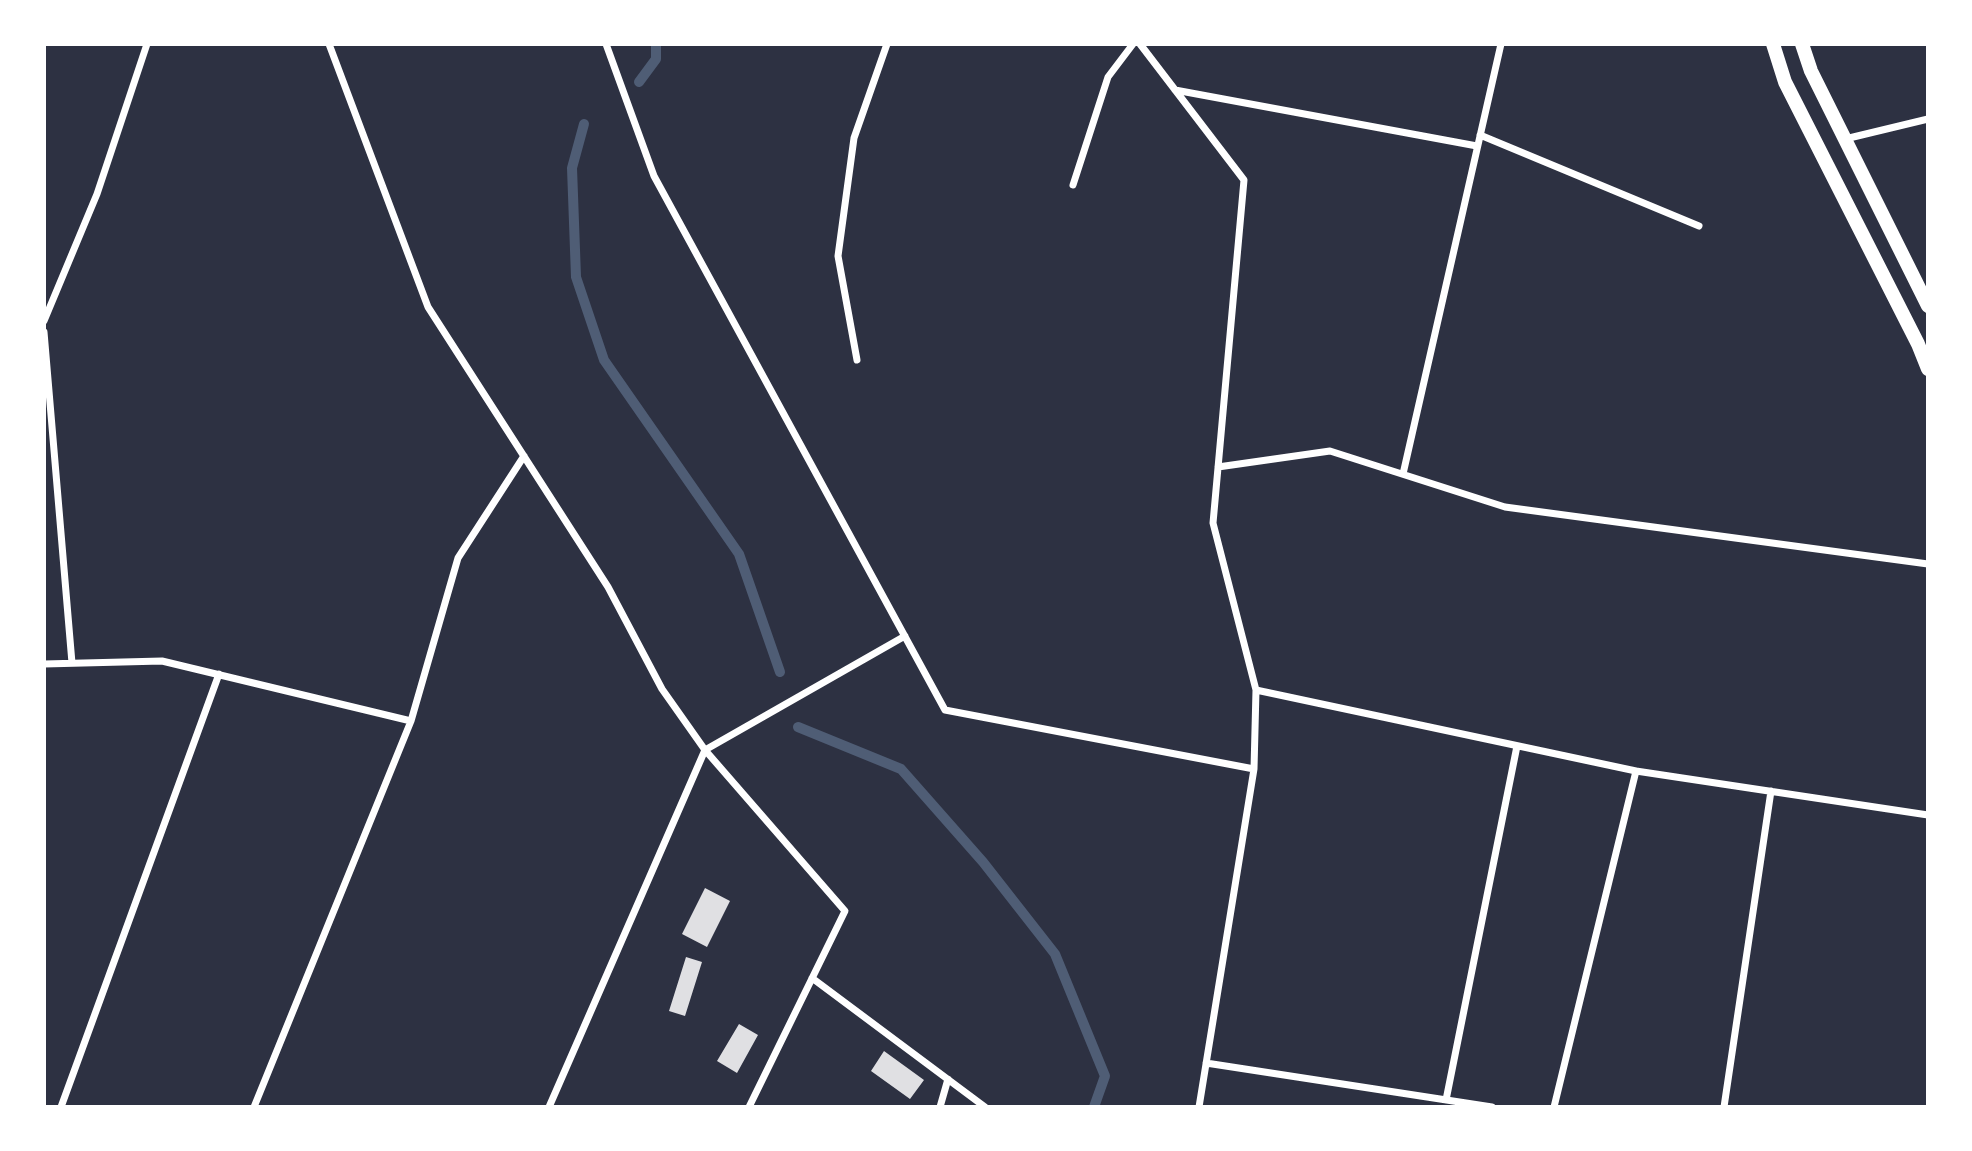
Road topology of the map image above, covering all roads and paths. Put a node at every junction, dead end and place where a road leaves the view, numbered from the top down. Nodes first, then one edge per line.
1 (147, 44) edge
2 (329, 44) edge
3 (606, 44) edge
4 (887, 44) edge
5 (1133, 44) edge
6 (1140, 44) edge
7 (1501, 44) edge
8 (1773, 44) edge
9 (1802, 44) edge
10 (1175, 90) junction
11 (1928, 119) edge
12 (1480, 135) junction
13 (1845, 139) junction
14 (1477, 146) junction
15 (1073, 186) dead end
16 (1699, 226) dead end
17 (1928, 306) edge
18 (44, 321) edge
19 (44, 332) edge
20 (857, 359) dead end
21 (1928, 369) edge
22 (524, 456) junction
23 (1218, 467) junction
24 (1403, 474) junction
25 (1928, 564) edge
26 (905, 636) junction
27 (72, 663) junction
28 (44, 664) edge
29 (219, 674) junction
30 (1255, 690) junction
31 (411, 721) junction
32 (1517, 746) junction
33 (705, 750) junction
34 (1254, 769) junction
35 (1636, 771) junction
36 (1771, 791) junction
37 (1928, 815) edge
38 (812, 978) junction
39 (1206, 1063) junction
40 (948, 1080) junction
41 (1446, 1100) junction
42 (61, 1107) edge
43 (254, 1107) edge
44 (549, 1107) edge
45 (749, 1107) edge
46 (940, 1107) edge
47 (985, 1107) edge
48 (1199, 1107) edge
49 (1492, 1107) edge
50 (1554, 1107) edge
51 (1724, 1107) edge

1 - 18 street
2 - 22 street
3 - 26 street
4 - 20 street
5 - 15 street
6 - 10 street
7 - 12 street
8 - 21 main road
9 - 13 main road
10 - 14 street
10 - 23 street
11 - 13 street
12 - 14 street
12 - 16 street
13 - 17 main road
14 - 24 street
19 - 27 street
22 - 31 street
22 - 33 street
23 - 24 street
23 - 30 street
24 - 25 street
26 - 33 street
26 - 34 street
27 - 28 street
27 - 29 street
29 - 31 street
29 - 42 street
30 - 32 street
30 - 34 street
31 - 43 street
32 - 35 street
32 - 41 street
33 - 38 street
33 - 44 street
34 - 39 street
35 - 36 street
35 - 50 street
36 - 37 street
36 - 51 street
38 - 40 street
38 - 45 street
39 - 41 street
39 - 48 street
40 - 46 street
40 - 47 street
41 - 49 street

